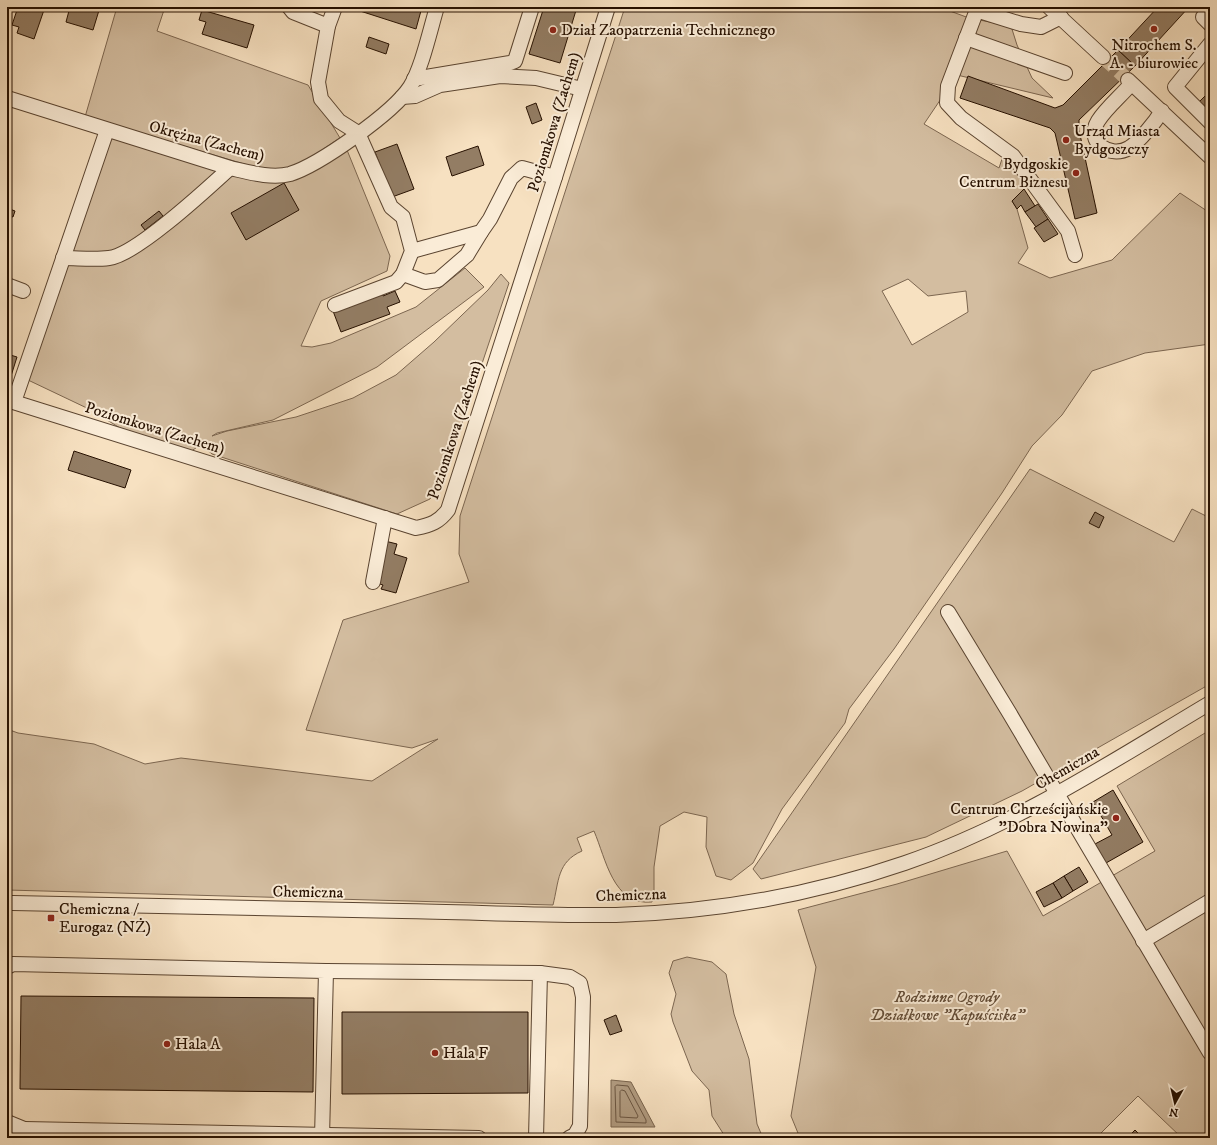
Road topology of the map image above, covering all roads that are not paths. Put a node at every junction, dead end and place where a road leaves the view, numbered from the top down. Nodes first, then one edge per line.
1 (289, 7) edge
2 (335, 7) edge
3 (437, 7) edge
4 (532, 7) edge
5 (608, 7) edge
6 (1049, 7) edge
7 (977, 8) edge
8 (1061, 18) junction
9 (328, 26) junction
10 (966, 38) junction
11 (1210, 44) edge
12 (1103, 57) tunnel mouth
13 (1065, 73) dead end
14 (414, 79) junction
15 (582, 89) junction
16 (402, 97) junction
17 (7, 98) edge
18 (1162, 111) junction
19 (1210, 122) edge
20 (106, 130) junction
21 (358, 133) junction
22 (1210, 157) edge
23 (230, 168) junction
24 (555, 177) junction
25 (481, 232) junction
26 (412, 252) junction
27 (1075, 256) dead end
28 (63, 258) junction
29 (403, 274) junction
30 (7, 285) edge
31 (23, 291) dead end
32 (335, 305) dead end
33 (10, 401) edge
34 (385, 518) junction
35 (373, 582) dead end
36 (948, 612) dead end
37 (1210, 703) edge
38 (1057, 794) junction
39 (1210, 902) edge
40 (7, 903) edge
41 (1143, 941) junction
42 (7, 967) edge
43 (326, 971) junction
44 (540, 973) junction
45 (1210, 1053) edge
46 (8, 1118) edge
47 (18, 1133) edge
48 (322, 1136) edge
49 (479, 1138) edge
50 (536, 1138) edge
51 (570, 1138) edge

1 - 9 street
2 - 9 street
3 - 14 street, Okrężna (Zachem)
4 - 14 street
5 - 15 street, Poziomkowa (Zachem)
6 - 8 street
7 - 8 street
7 - 10 street
8 - 12 street
9 - 21 street
10 - 13 street
10 - 27 street
11 - 19 street
14 - 16 street, Okrężna (Zachem)
15 - 16 street
15 - 24 street, Poziomkowa (Zachem)
16 - 21 street, Okrężna (Zachem)
17 - 20 street, Okrężna (Zachem)
18 - 18 street
18 - 22 street
20 - 23 street, Okrężna (Zachem)
20 - 28 street
21 - 23 street, Okrężna (Zachem)
21 - 26 street
23 - 28 street
24 - 25 street
24 - 34 street, Poziomkowa (Zachem)
25 - 26 street
25 - 29 street
26 - 29 street
28 - 33 street
29 - 32 street
30 - 31 street
33 - 34 street, Poziomkowa (Zachem)
34 - 35 street
36 - 38 street
37 - 38 street, Chemiczna
38 - 40 street, Chemiczna
38 - 41 street
39 - 41 street
41 - 45 street
42 - 43 street
43 - 44 street
43 - 48 street
44 - 50 street
44 - 51 street
46 - 47 street
47 - 48 street
48 - 49 street

